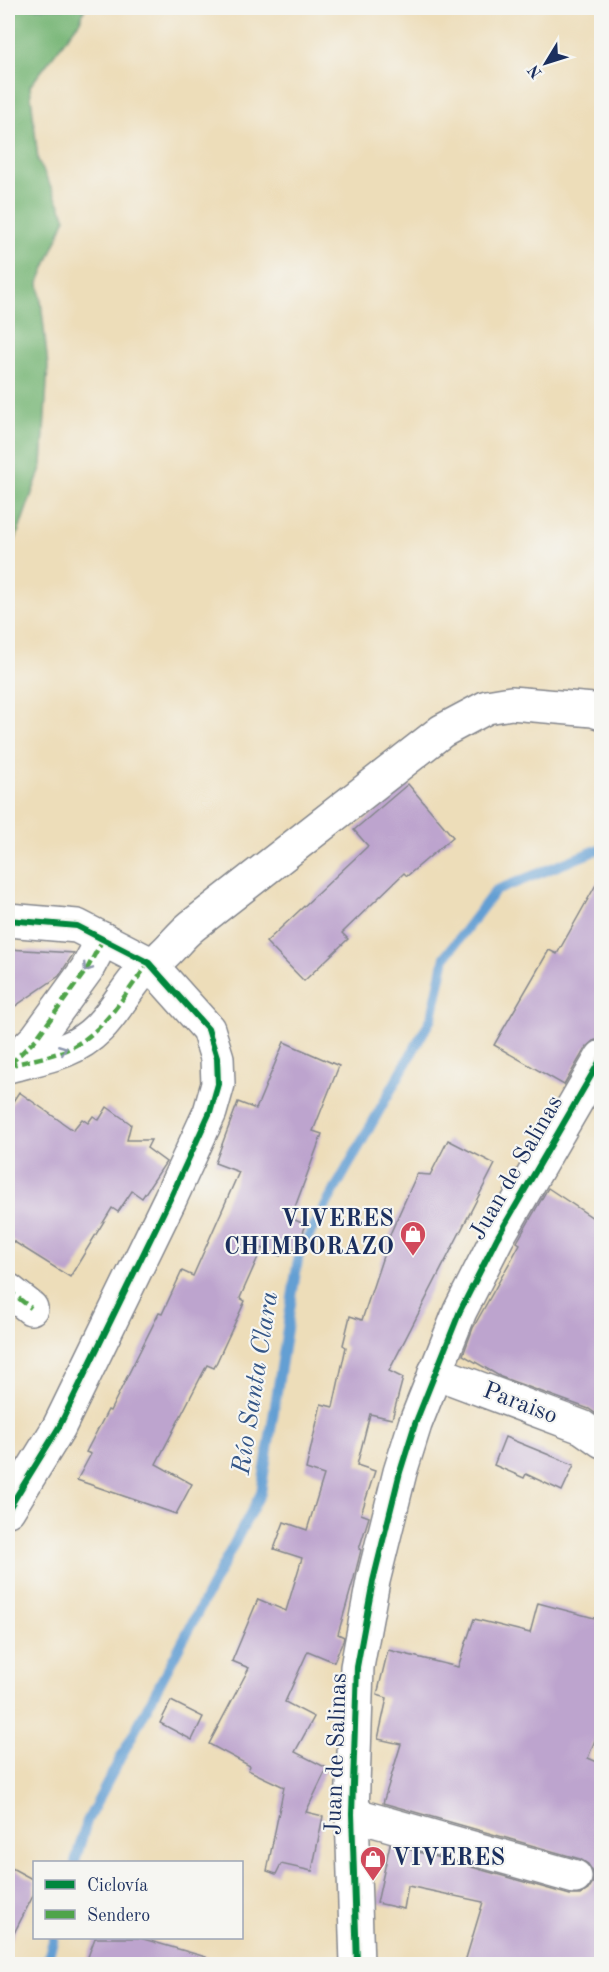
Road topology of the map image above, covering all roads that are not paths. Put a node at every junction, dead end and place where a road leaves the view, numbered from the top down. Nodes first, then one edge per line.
1 (602, 713) edge
2 (8, 920) edge
3 (103, 939) junction
4 (149, 963) junction
5 (602, 1057) edge
6 (8, 1066) edge
7 (435, 1372) junction
8 (602, 1442) edge
9 (8, 1510) edge
10 (352, 1814) junction
11 (575, 1877) dead end
12 (357, 1965) edge

1 - 4 street
2 - 3 street
3 - 4 street
3 -> 6 street
6 -> 4 street
4 - 9 street
5 - 7 street, Juan de Salinas
7 - 8 street, Paraiso
7 - 10 street, Juan de Salinas
10 - 11 street
10 - 12 street, Juan de Salinas

